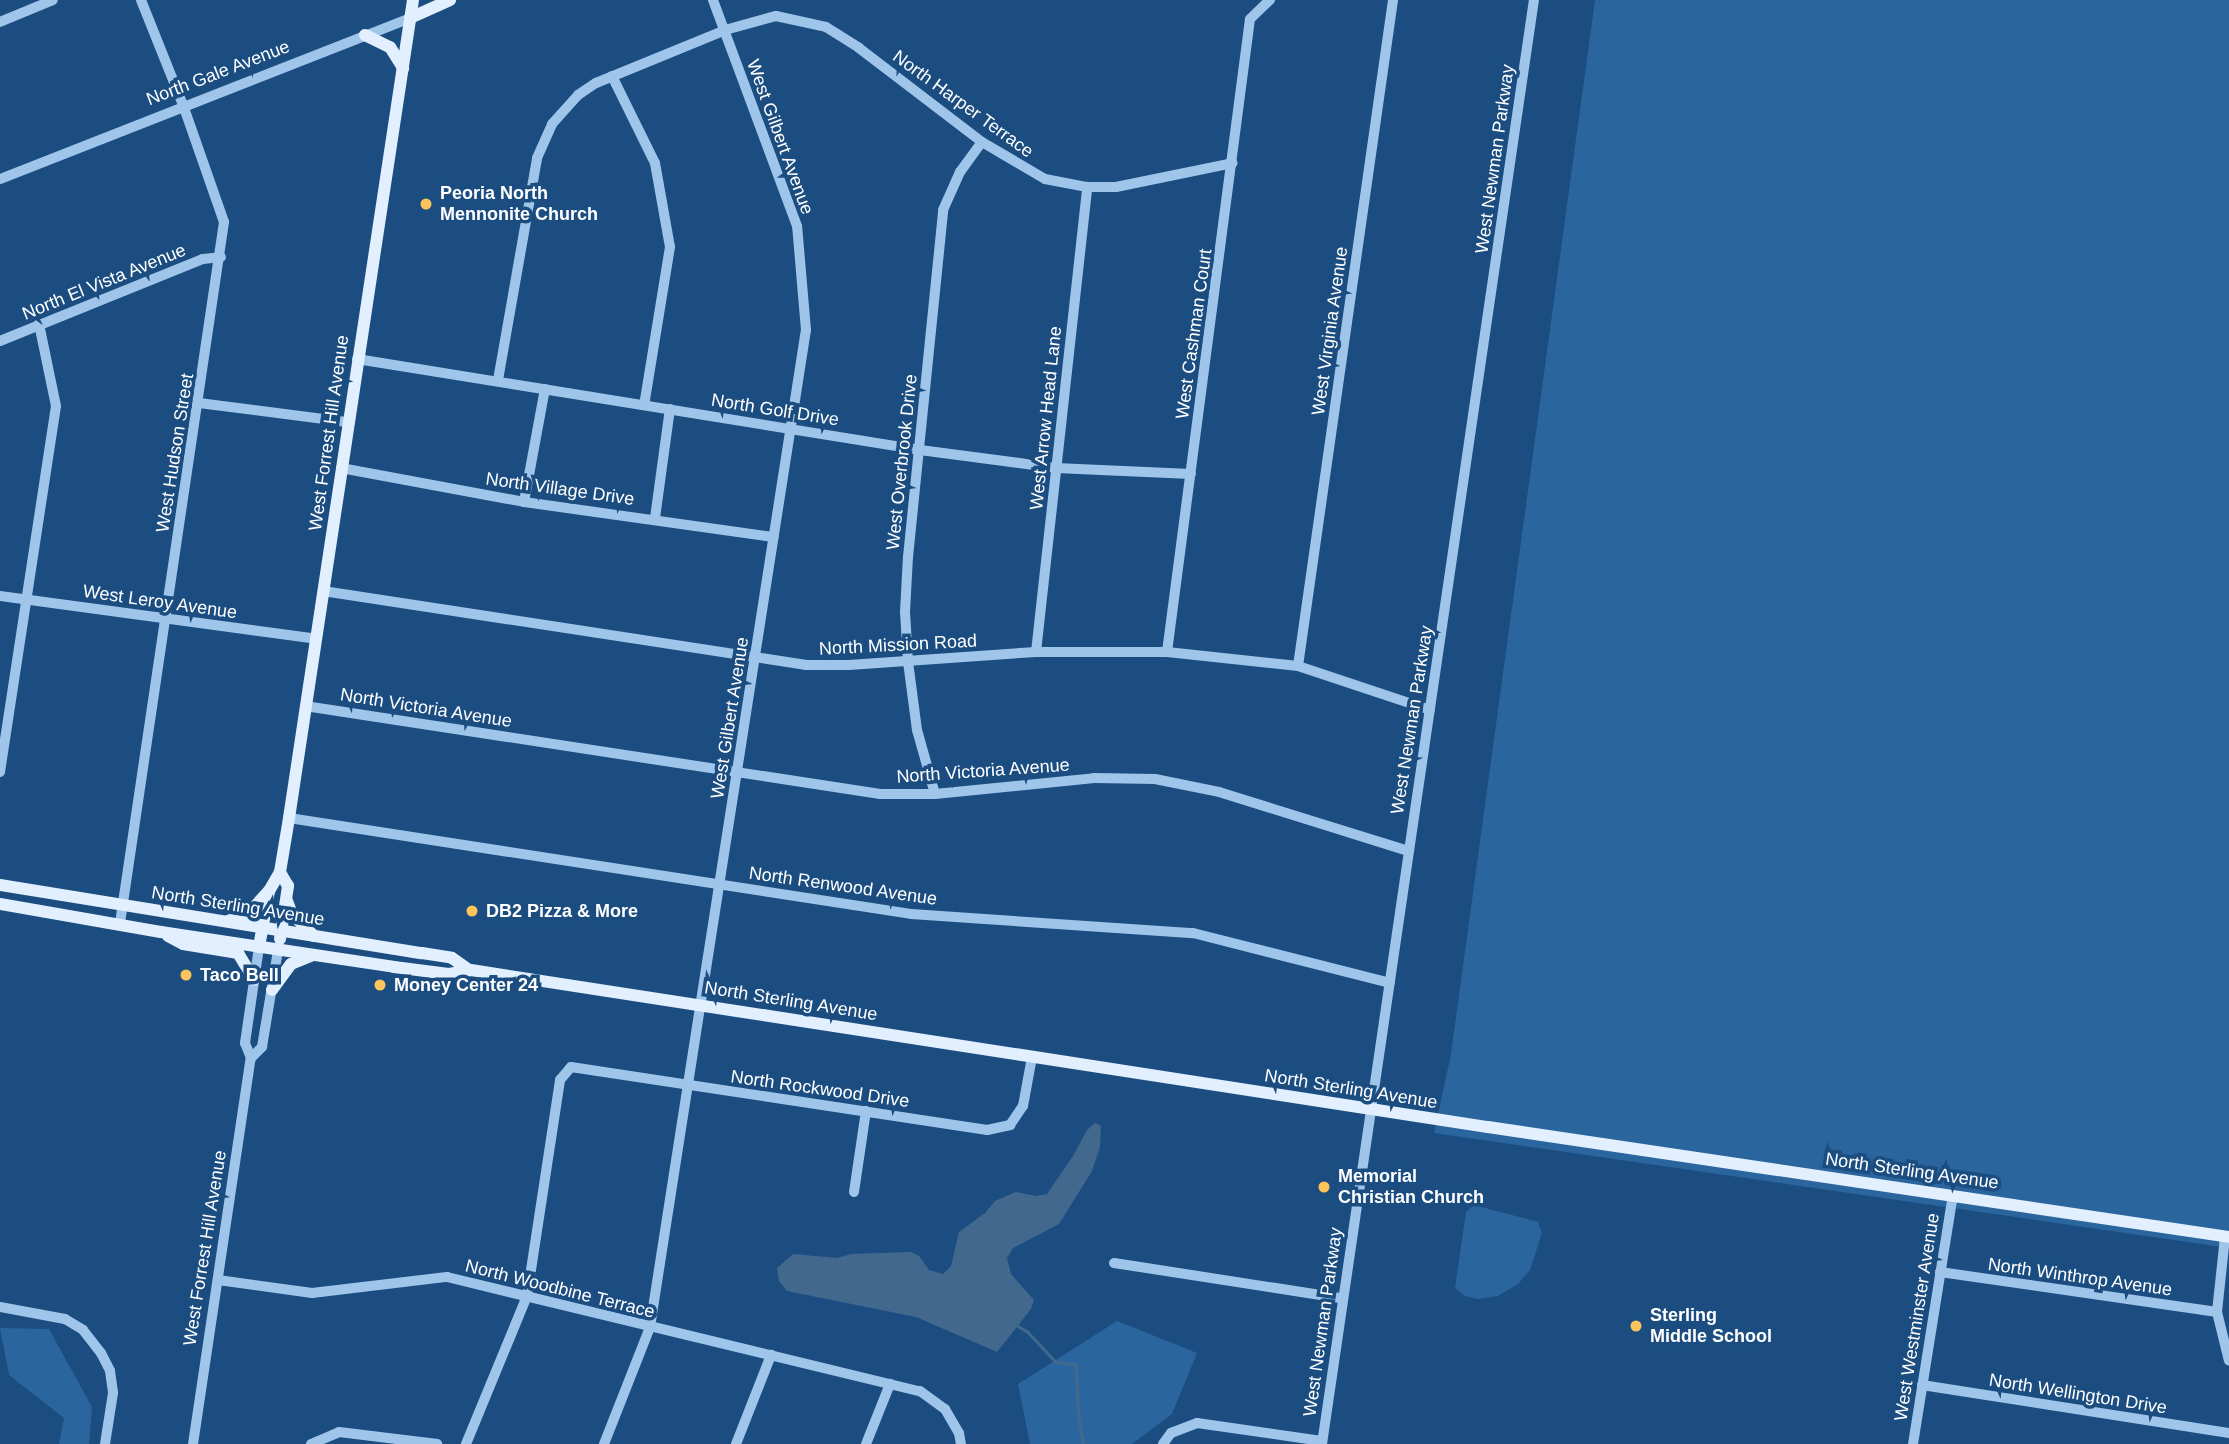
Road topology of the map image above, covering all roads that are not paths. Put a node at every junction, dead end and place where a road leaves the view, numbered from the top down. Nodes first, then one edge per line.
1 (53, 0) edge
2 (141, 0) edge
3 (413, 0) edge
4 (450, 0) edge
5 (713, 0) edge
6 (1270, 0) edge
7 (1393, 0) edge
8 (1534, 0) edge
9 (410, 18) junction
10 (0, 22) edge
11 (725, 30) junction
12 (365, 35) junction
13 (403, 69) junction
14 (612, 76) junction
15 (183, 105) junction
16 (982, 142) junction
17 (1233, 163) junction
18 (0, 179) edge
19 (1087, 187) junction
20 (221, 257) junction
21 (40, 324) junction
22 (0, 341) edge
23 (357, 359) junction
24 (498, 380) junction
25 (545, 389) junction
26 (199, 402) junction
27 (644, 405) junction
28 (670, 409) junction
29 (347, 422) junction
30 (791, 427) junction
31 (920, 450) junction
32 (341, 468) junction
33 (1056, 468) junction
34 (1191, 474) junction
35 (524, 502) junction
36 (655, 518) junction
37 (775, 537) junction
38 (323, 591) junction
39 (0, 596) edge
40 (26, 600) junction
41 (166, 618) junction
42 (316, 639) junction
43 (1036, 652) junction
44 (1167, 652) junction
45 (756, 658) junction
46 (908, 662) junction
47 (1298, 666) junction
48 (305, 706) junction
49 (1430, 710) junction
50 (2, 739) edge
51 (737, 771) junction
52 (0, 772) edge
53 (935, 794) junction
54 (289, 818) junction
55 (1408, 851) junction
56 (280, 872) junction
57 (0, 885) edge
58 (720, 885) junction
59 (269, 891) junction
60 (286, 897) junction
61 (0, 904) edge
62 (123, 906) junction
63 (223, 922) junction
64 (120, 923) junction
65 (262, 928) junction
66 (281, 931) junction
67 (161, 932) junction
68 (314, 936) junction
69 (259, 947) junction
70 (278, 950) junction
71 (314, 955) junction
72 (468, 969) junction
73 (254, 980) junction
74 (1390, 983) junction
75 (272, 990) junction
76 (701, 1004) junction
77 (1032, 1057) junction
78 (251, 1058) junction
79 (688, 1086) junction
80 (1372, 1110) junction
81 (866, 1111) junction
82 (854, 1192) dead end
83 (1952, 1195) junction
84 (2227, 1237) edge
85 (1115, 1263) dead end
86 (1940, 1272) junction
87 (218, 1280) junction
88 (527, 1296) junction
89 (1341, 1297) junction
90 (0, 1307) edge
91 (2217, 1312) junction
92 (650, 1327) junction
93 (771, 1355) junction
94 (2229, 1361) edge
95 (890, 1384) junction
96 (1922, 1385) junction
97 (2229, 1433) edge
98 (1322, 1442) edge
99 (105, 1444) edge
100 (193, 1444) edge
101 (311, 1444) edge
102 (437, 1444) edge
103 (466, 1444) edge
104 (604, 1444) edge
105 (736, 1444) edge
106 (866, 1444) edge
107 (961, 1444) edge
108 (1163, 1444) edge
109 (1913, 1444) edge
110 (2227, 1444) edge

1 - 10 street
2 - 15 street, West Hudson Street
3 - 9 main road, West Forrest Hill Avenue
4 - 9 main road, North Gale Avenue
5 - 11 street, West Gilbert Avenue
6 - 17 street, West Cashman Court
7 - 47 street, West Virginia Avenue
8 - 49 street, West Newman Parkway
9 - 12 street, North Gale Avenue
9 - 13 main road, West Forrest Hill Avenue
11 - 14 street, North Harper Terrace
11 - 16 street, North Harper Terrace
11 - 30 street, West Gilbert Avenue
12 - 13 main road
12 - 15 street, North Gale Avenue
13 - 23 main road, West Forrest Hill Avenue
14 - 24 street, North Harper Terrace
14 - 27 street
15 - 18 street, North Gale Avenue
15 - 20 street, West Hudson Street
16 - 19 street, North Harper Terrace
16 - 31 street, West Overbrook Drive
17 - 19 street, North Harper Terrace
17 - 34 street, West Cashman Court
19 - 33 street, West Arrow Head Lane
20 - 21 street, North El Vista Avenue
20 - 26 street, West Hudson Street
21 - 22 street, North El Vista Avenue
21 - 40 street
23 - 24 street, North Golf Drive
23 - 29 main road, West Forrest Hill Avenue
24 - 25 street, North Golf Drive
25 - 27 street, North Golf Drive
25 - 35 street
26 - 29 street
26 - 41 street, West Hudson Street
27 - 28 street, North Golf Drive
28 - 30 street, North Golf Drive
28 - 36 street
29 - 32 main road, West Forrest Hill Avenue
30 - 31 street, North Golf Drive
30 - 37 street, West Gilbert Avenue
31 - 33 street, North Golf Drive
31 - 46 street, West Overbrook Drive
32 - 35 street, North Village Drive
32 - 38 main road, West Forrest Hill Avenue
33 - 34 street, North Golf Drive
33 - 43 street, West Arrow Head Lane
34 - 44 street, West Cashman Court
35 - 36 street, North Village Drive
36 - 37 street, North Village Drive
37 - 45 street, West Gilbert Avenue
38 - 42 main road, West Forrest Hill Avenue
38 - 45 street, North Mission Road
39 - 40 street, West Leroy Avenue
40 - 41 street, West Leroy Avenue
40 - 50 street
41 - 42 street, West Leroy Avenue
41 - 62 street, West Hudson Street
42 - 48 main road, West Forrest Hill Avenue
43 - 44 street, North Mission Road
43 - 46 street, North Mission Road
44 - 47 street, North Mission Road
45 - 46 street, North Mission Road
45 - 51 street, West Gilbert Avenue
46 - 53 street, West Overbrook Drive
47 - 49 street, North Mission Road
48 - 51 street, North Victoria Avenue
48 - 54 main road, West Forrest Hill Avenue
49 - 55 street, West Newman Parkway
50 - 52 street
51 - 53 street, North Victoria Avenue
51 - 58 street, West Gilbert Avenue
53 - 55 street, North Victoria Avenue
54 - 56 main road, West Forrest Hill Avenue
54 - 58 street, North Renwood Avenue
55 - 74 street, West Newman Parkway
56 - 59 main road, West Forrest Hill Avenue
56 - 60 main road, West Forrest Hill Avenue
57 - 62 main road, North Sterling Avenue
58 - 74 street, North Renwood Avenue
58 - 76 street, West Gilbert Avenue
59 - 63 main road
59 - 65 main road, West Forrest Hill Avenue
60 - 66 main road, West Forrest Hill Avenue
60 - 68 main road
61 - 64 main road, North Sterling Avenue
62 - 63 main road, North Sterling Avenue
62 - 64 street, West Hudson Street
63 - 65 main road, North Sterling Avenue
64 - 67 main road, North Sterling Avenue
65 - 66 main road, North Sterling Avenue
65 - 69 main road, West Forrest Hill Avenue
66 - 68 main road, North Sterling Avenue
66 - 70 main road, West Forrest Hill Avenue
67 - 69 main road, North Sterling Avenue
67 - 73 main road
68 - 72 main road, North Sterling Avenue
69 - 70 main road, North Sterling Avenue
69 - 73 street, West Forrest Hill Avenue
70 - 71 main road, North Sterling Avenue
70 - 75 street, West Forrest Hill Avenue
71 - 72 main road, North Sterling Avenue
71 - 75 main road
72 - 76 main road, North Sterling Avenue
73 - 78 street, West Forrest Hill Avenue
74 - 80 street, West Newman Parkway
75 - 78 street, West Forrest Hill Avenue
76 - 77 main road, North Sterling Avenue
76 - 79 street, West Gilbert Avenue
77 - 80 main road, North Sterling Avenue
77 - 81 street, North Rockwood Drive
78 - 87 street, West Forrest Hill Avenue
79 - 81 street, North Rockwood Drive
79 - 88 street, North Rockwood Drive
79 - 92 street, West Gilbert Avenue
80 - 83 main road, North Sterling Avenue
80 - 89 street, West Newman Parkway
81 - 82 street
83 - 84 main road, North Sterling Avenue
83 - 86 street, West Westminster Avenue
84 - 91 street
85 - 89 street
86 - 91 street, North Winthrop Avenue
86 - 96 street, West Westminster Avenue
87 - 88 street, North Woodbine Terrace
87 - 100 street, West Forrest Hill Avenue
88 - 92 street, North Woodbine Terrace
88 - 103 street
89 - 98 street, West Newman Parkway
90 - 99 street
91 - 94 street
92 - 93 street, North Woodbine Terrace
92 - 104 street, West Gilbert Avenue
93 - 95 street, North Woodbine Terrace
93 - 105 street
95 - 106 street
95 - 107 street, North Woodbine Terrace
96 - 97 street, North Wellington Drive
96 - 109 street, West Westminster Avenue
97 - 110 street
98 - 108 street
101 - 102 street

